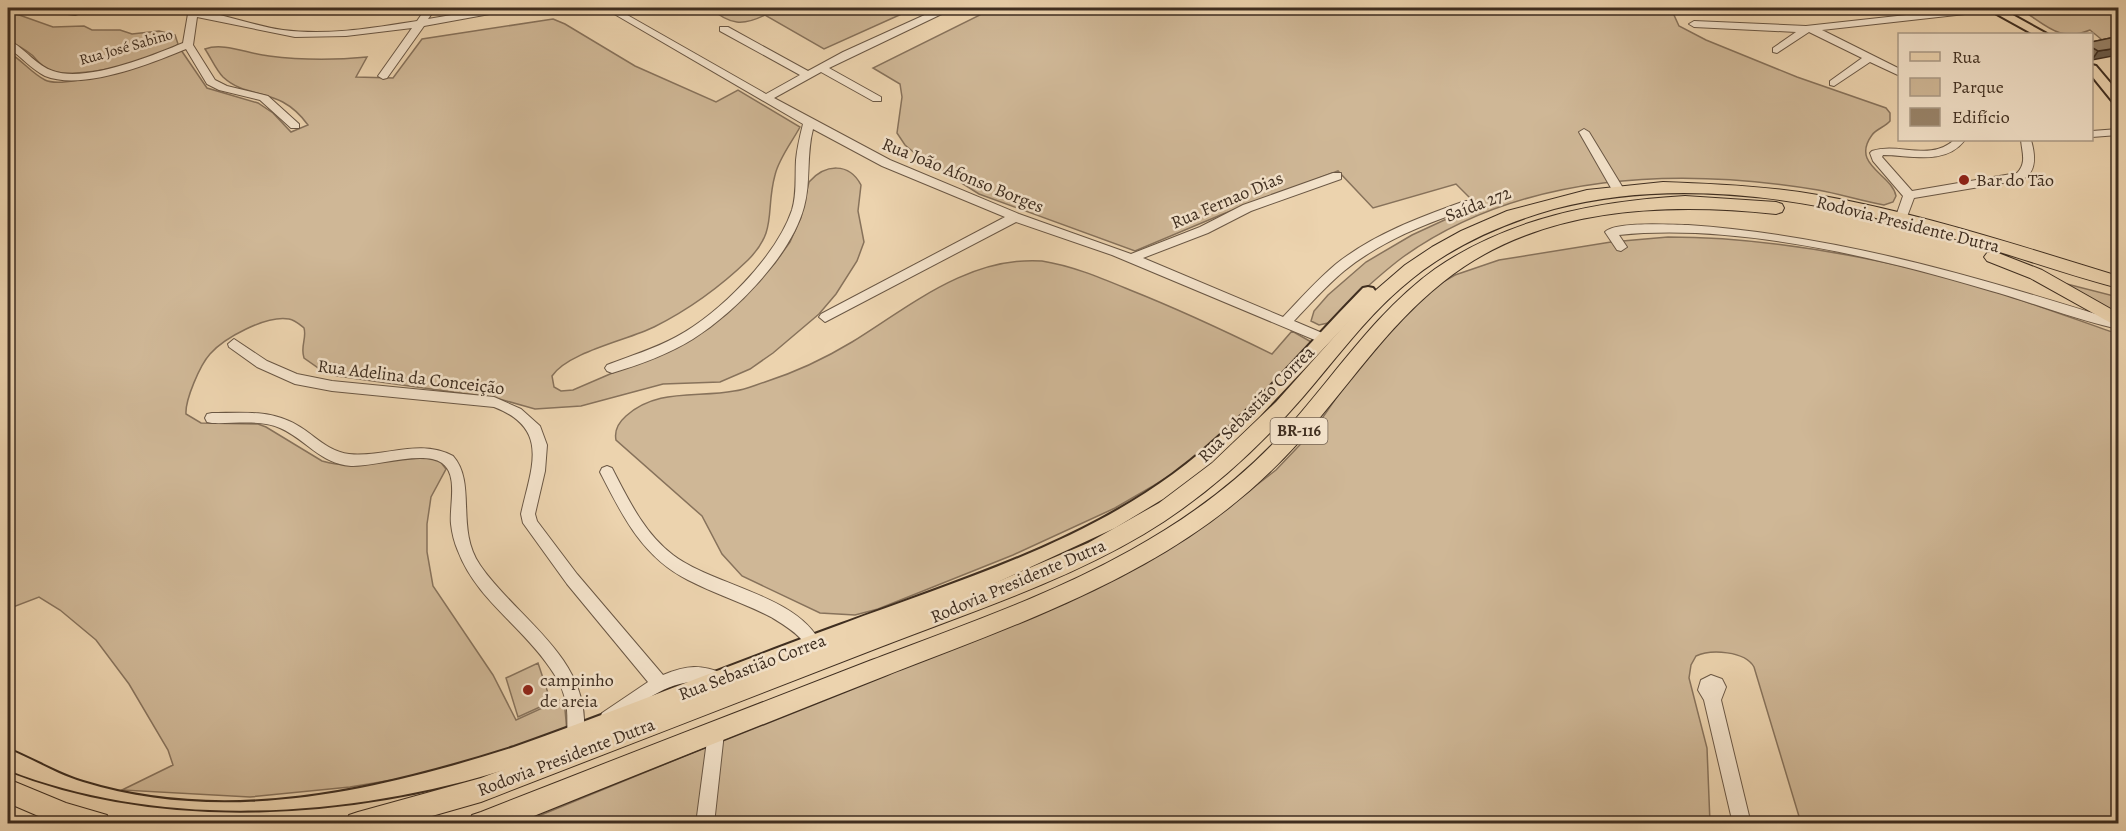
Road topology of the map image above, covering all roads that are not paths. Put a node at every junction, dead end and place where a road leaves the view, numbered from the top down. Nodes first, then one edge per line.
1 (61, 8) edge
2 (90, 8) edge
3 (230, 8) edge
4 (431, 8) edge
5 (506, 8) edge
6 (609, 8) edge
7 (946, 8) edge
8 (1992, 8) edge
9 (193, 10) edge
10 (209, 15) junction
11 (424, 21) junction
12 (1694, 24) dead end
13 (724, 29) dead end
14 (1809, 29) junction
15 (2039, 33) edge
16 (8, 45) edge
17 (188, 45) junction
18 (1777, 50) dead end
19 (1869, 58) junction
20 (821, 68) junction
21 (2093, 71) edge
22 (1898, 72) edge
23 (807, 75) junction
24 (383, 76) dead end
25 (1834, 83) dead end
26 (766, 98) junction
27 (877, 99) dead end
28 (2118, 99) edge
29 (809, 123) junction
30 (295, 126) dead end
31 (1584, 132) dead end
32 (2118, 132) edge
33 (2093, 134) edge
34 (1959, 141) edge
35 (2026, 141) edge
36 (1337, 176) dead end
37 (1617, 188) junction
38 (1909, 195) junction
39 (1469, 204) dead end
40 (1880, 214) junction
41 (1015, 217) junction
42 (1901, 219) junction
43 (1959, 246) junction
44 (1621, 247) dead end
45 (1132, 258) junction
46 (2086, 272) junction
47 (2118, 273) edge
48 (2118, 282) edge
49 (2118, 291) edge
50 (1368, 292) joint
51 (825, 317) dead end
52 (1286, 322) junction
53 (2118, 323) edge
54 (1322, 338) junction
55 (234, 344) dead end
56 (612, 368) dead end
57 (212, 418) dead end
58 (607, 472) dead end
59 (813, 644) junction
60 (719, 679) junction
61 (660, 684) junction
62 (1711, 694) dead end
63 (584, 733) junction
64 (716, 733) junction
65 (8, 759) edge
66 (8, 791) edge
67 (547, 797) junction
68 (98, 824) edge
69 (358, 824) edge
70 (481, 824) edge
71 (492, 824) edge
72 (705, 824) edge
73 (1742, 824) edge

1 - 2 street
3 - 10 street
4 - 11 street
5 - 11 street
6 - 26 street, Rua João Afonso Borges
7 - 20 street
8 - 14 street
8 - 15 main road
9 - 10 street
9 - 17 street, Rua José Sabino
10 - 11 street
11 - 24 street
12 - 14 street
13 - 23 street
14 - 18 street
14 - 19 street
16 - 17 street, Rua José Sabino
17 - 30 street
19 - 22 street
19 - 25 street
20 - 23 street
20 - 27 street
21 - 28 main road
23 - 26 street
26 - 29 street, Rua João Afonso Borges
29 - 41 street, Rua João Afonso Borges
29 - 56 street
31 - 37 street
32 - 33 street
34 - 38 street
35 - 38 street
36 - 45 street, Rua Fernao Dias
37 - 40 highway, Saída 272
37 - 50 highway, Saída 272
38 - 42 street
39 - 52 street
40 - 42 highway, Rodovia Presidente Dutra / BR-116
40 - 69 highway, Rodovia Presidente Dutra / BR-116
41 - 45 street, Rua João Afonso Borges
41 - 51 street
42 - 46 highway, Rodovia Presidente Dutra / BR-116
43 - 49 highway, Rodovia Presidente Dutra / BR-116
43 - 53 highway
43 - 64 highway, Rodovia Presidente Dutra / BR-116
44 - 53 street
45 - 52 street, Rua João Afonso Borges
46 - 47 highway
46 - 48 highway, Rodovia Presidente Dutra / BR-116
50 - 54 main road, Rua Sebastião Correa
52 - 54 street, Rua João Afonso Borges
54 - 59 main road, Rua Sebastião Correa
55 - 61 street, Rua Adelina da Conceição
57 - 63 street
58 - 59 street
59 - 60 main road, Rua Sebastião Correa
60 - 61 street
60 - 63 main road, Rua Sebastião Correa
61 - 63 street
62 - 73 street
63 - 65 main road, Rua Sebastião Correa
64 - 67 highway, Rodovia Presidente Dutra / BR-116
64 - 72 street
66 - 68 highway
67 - 70 highway, Rodovia Presidente Dutra / BR-116
67 - 71 highway

